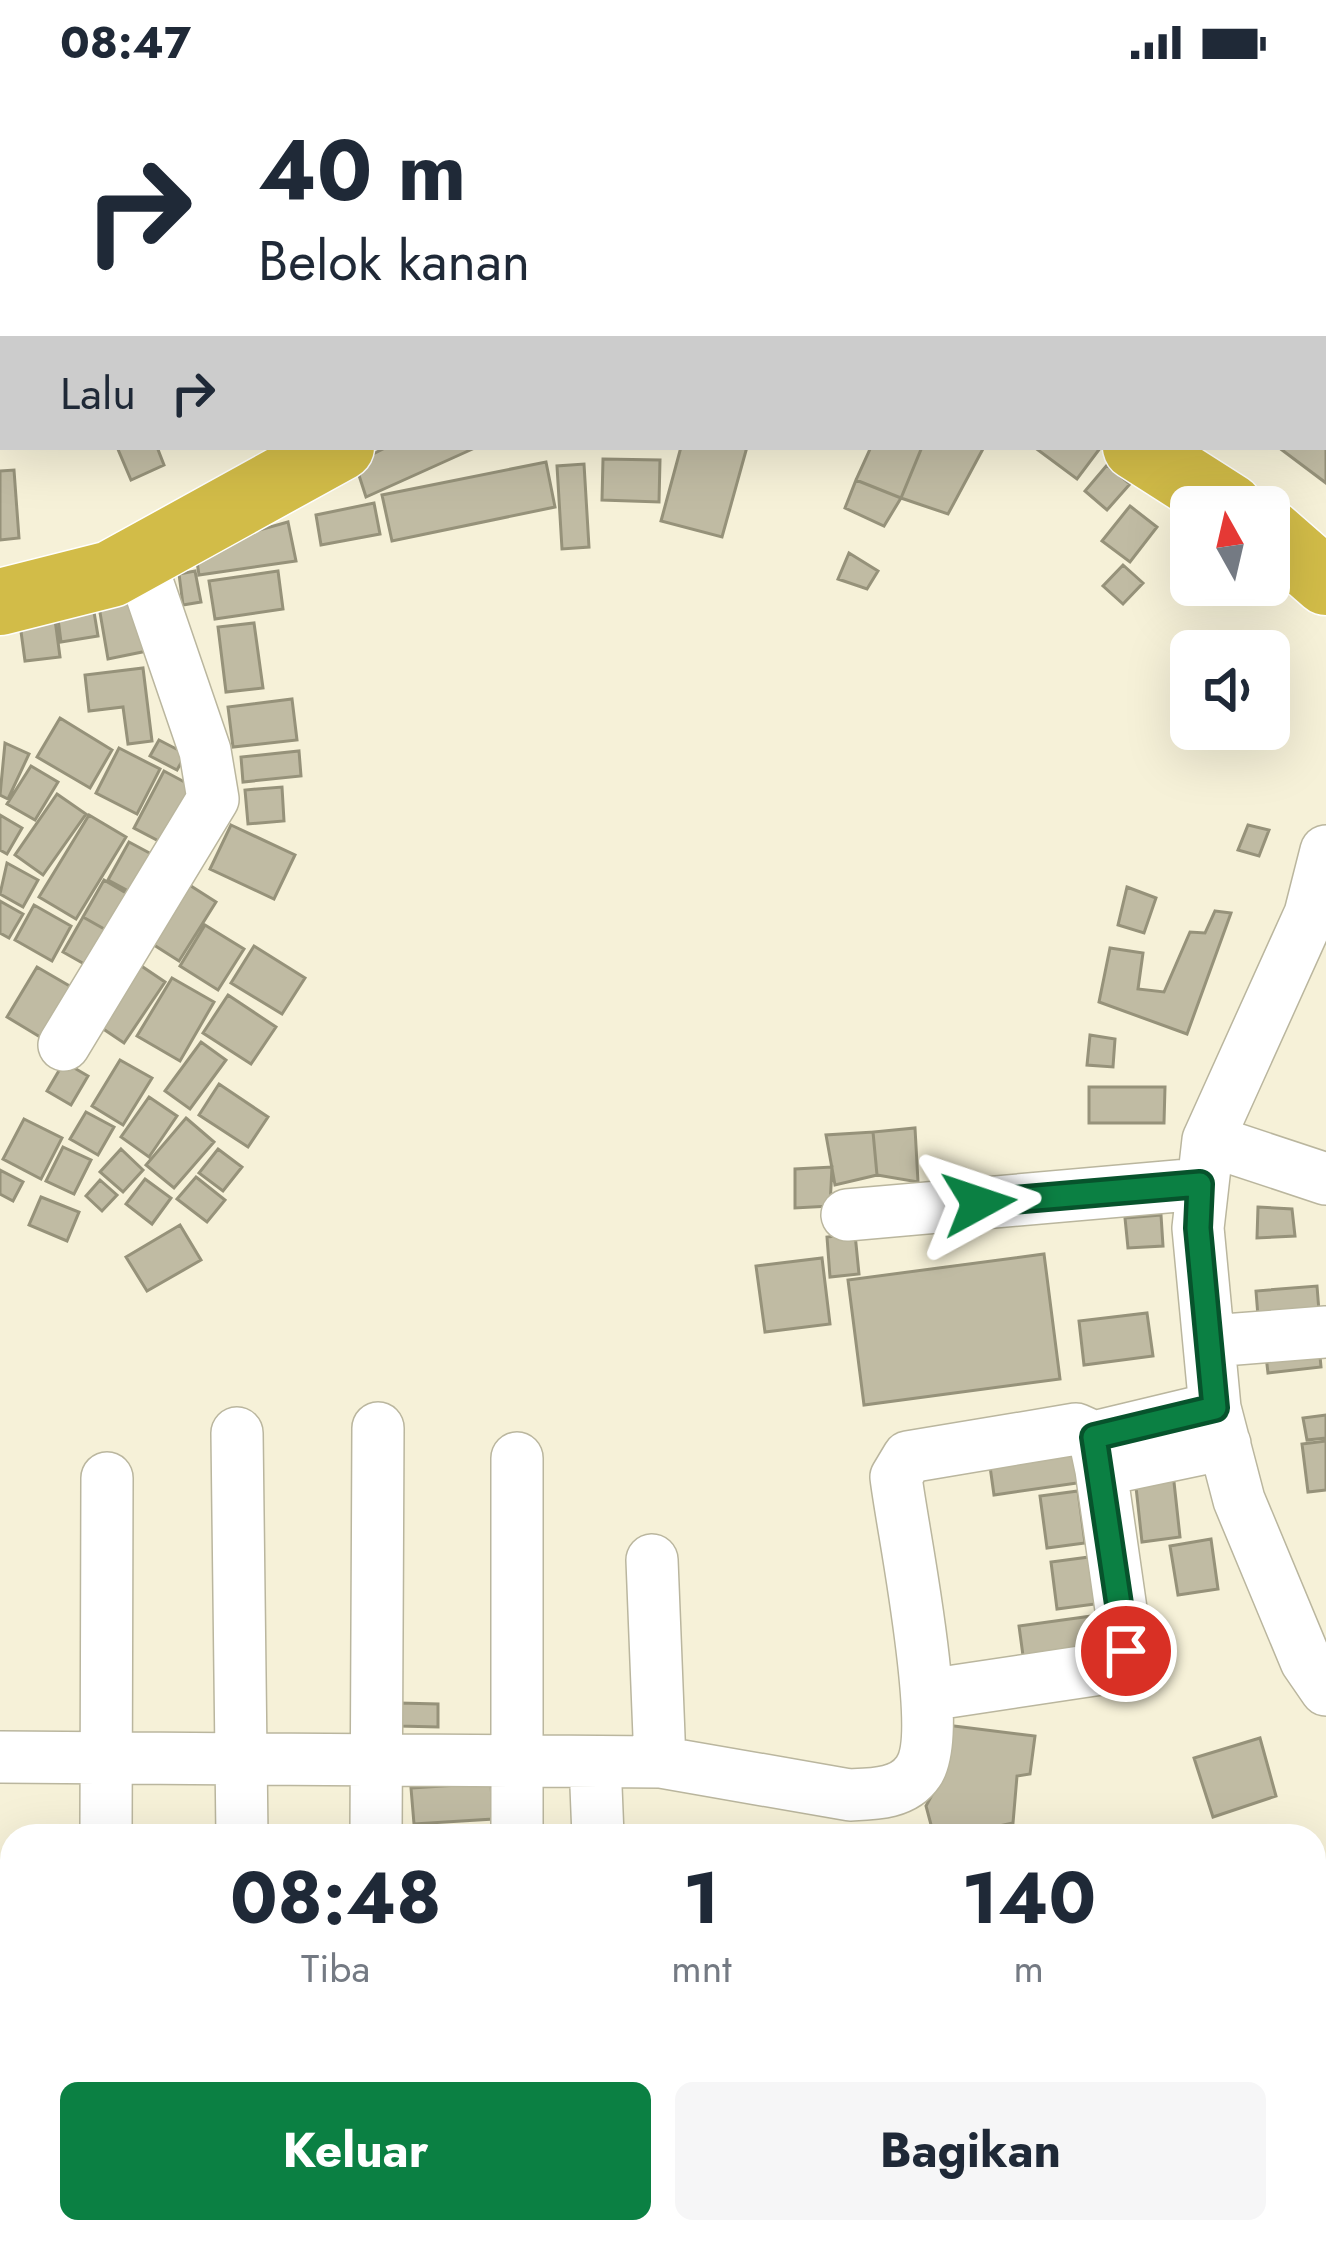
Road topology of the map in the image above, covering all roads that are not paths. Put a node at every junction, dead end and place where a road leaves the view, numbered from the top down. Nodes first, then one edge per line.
1 (336, 450) edge
2 (1141, 450) edge
3 (1197, 486) edge
4 (1290, 550) edge
5 (139, 558) junction
6 (1326, 582) edge
7 (0, 602) edge
8 (1326, 851) edge
9 (1318, 910) edge
10 (64, 1046) dead end
11 (1204, 1162) junction
12 (1326, 1178) edge
13 (847, 1215) dead end
14 (1326, 1332) edge
15 (1211, 1341) junction
16 (1220, 1426) junction
17 (378, 1428) dead end
18 (237, 1433) dead end
19 (1097, 1454) junction
20 (518, 1458) dead end
21 (107, 1478) dead end
22 (652, 1560) dead end
23 (1326, 1690) edge
24 (928, 1695) junction
25 (0, 1757) edge
26 (107, 1757) junction
27 (241, 1759) junction
28 (376, 1760) junction
29 (517, 1761) junction
30 (596, 1762) junction
31 (659, 1762) junction
32 (106, 1824) edge
33 (242, 1824) edge
34 (376, 1824) edge
35 (517, 1824) edge
36 (598, 1824) edge

1 - 5 highway
2 - 3 highway
4 - 6 highway
5 - 7 highway
5 - 10 street
8 - 9 street
9 - 11 street
11 - 12 street
11 - 13 street
11 - 15 street
14 - 15 street
15 - 16 street
16 - 19 street
16 - 23 street
17 - 28 street
18 - 27 street
19 - 24 street
19 - 24 street
20 - 29 street
21 - 26 street
22 - 31 street
24 - 31 street
25 - 26 street
26 - 27 street
26 - 32 street
27 - 28 street
27 - 33 street
28 - 29 street
28 - 34 street
29 - 30 street
29 - 35 street
30 - 31 street
30 - 36 street

